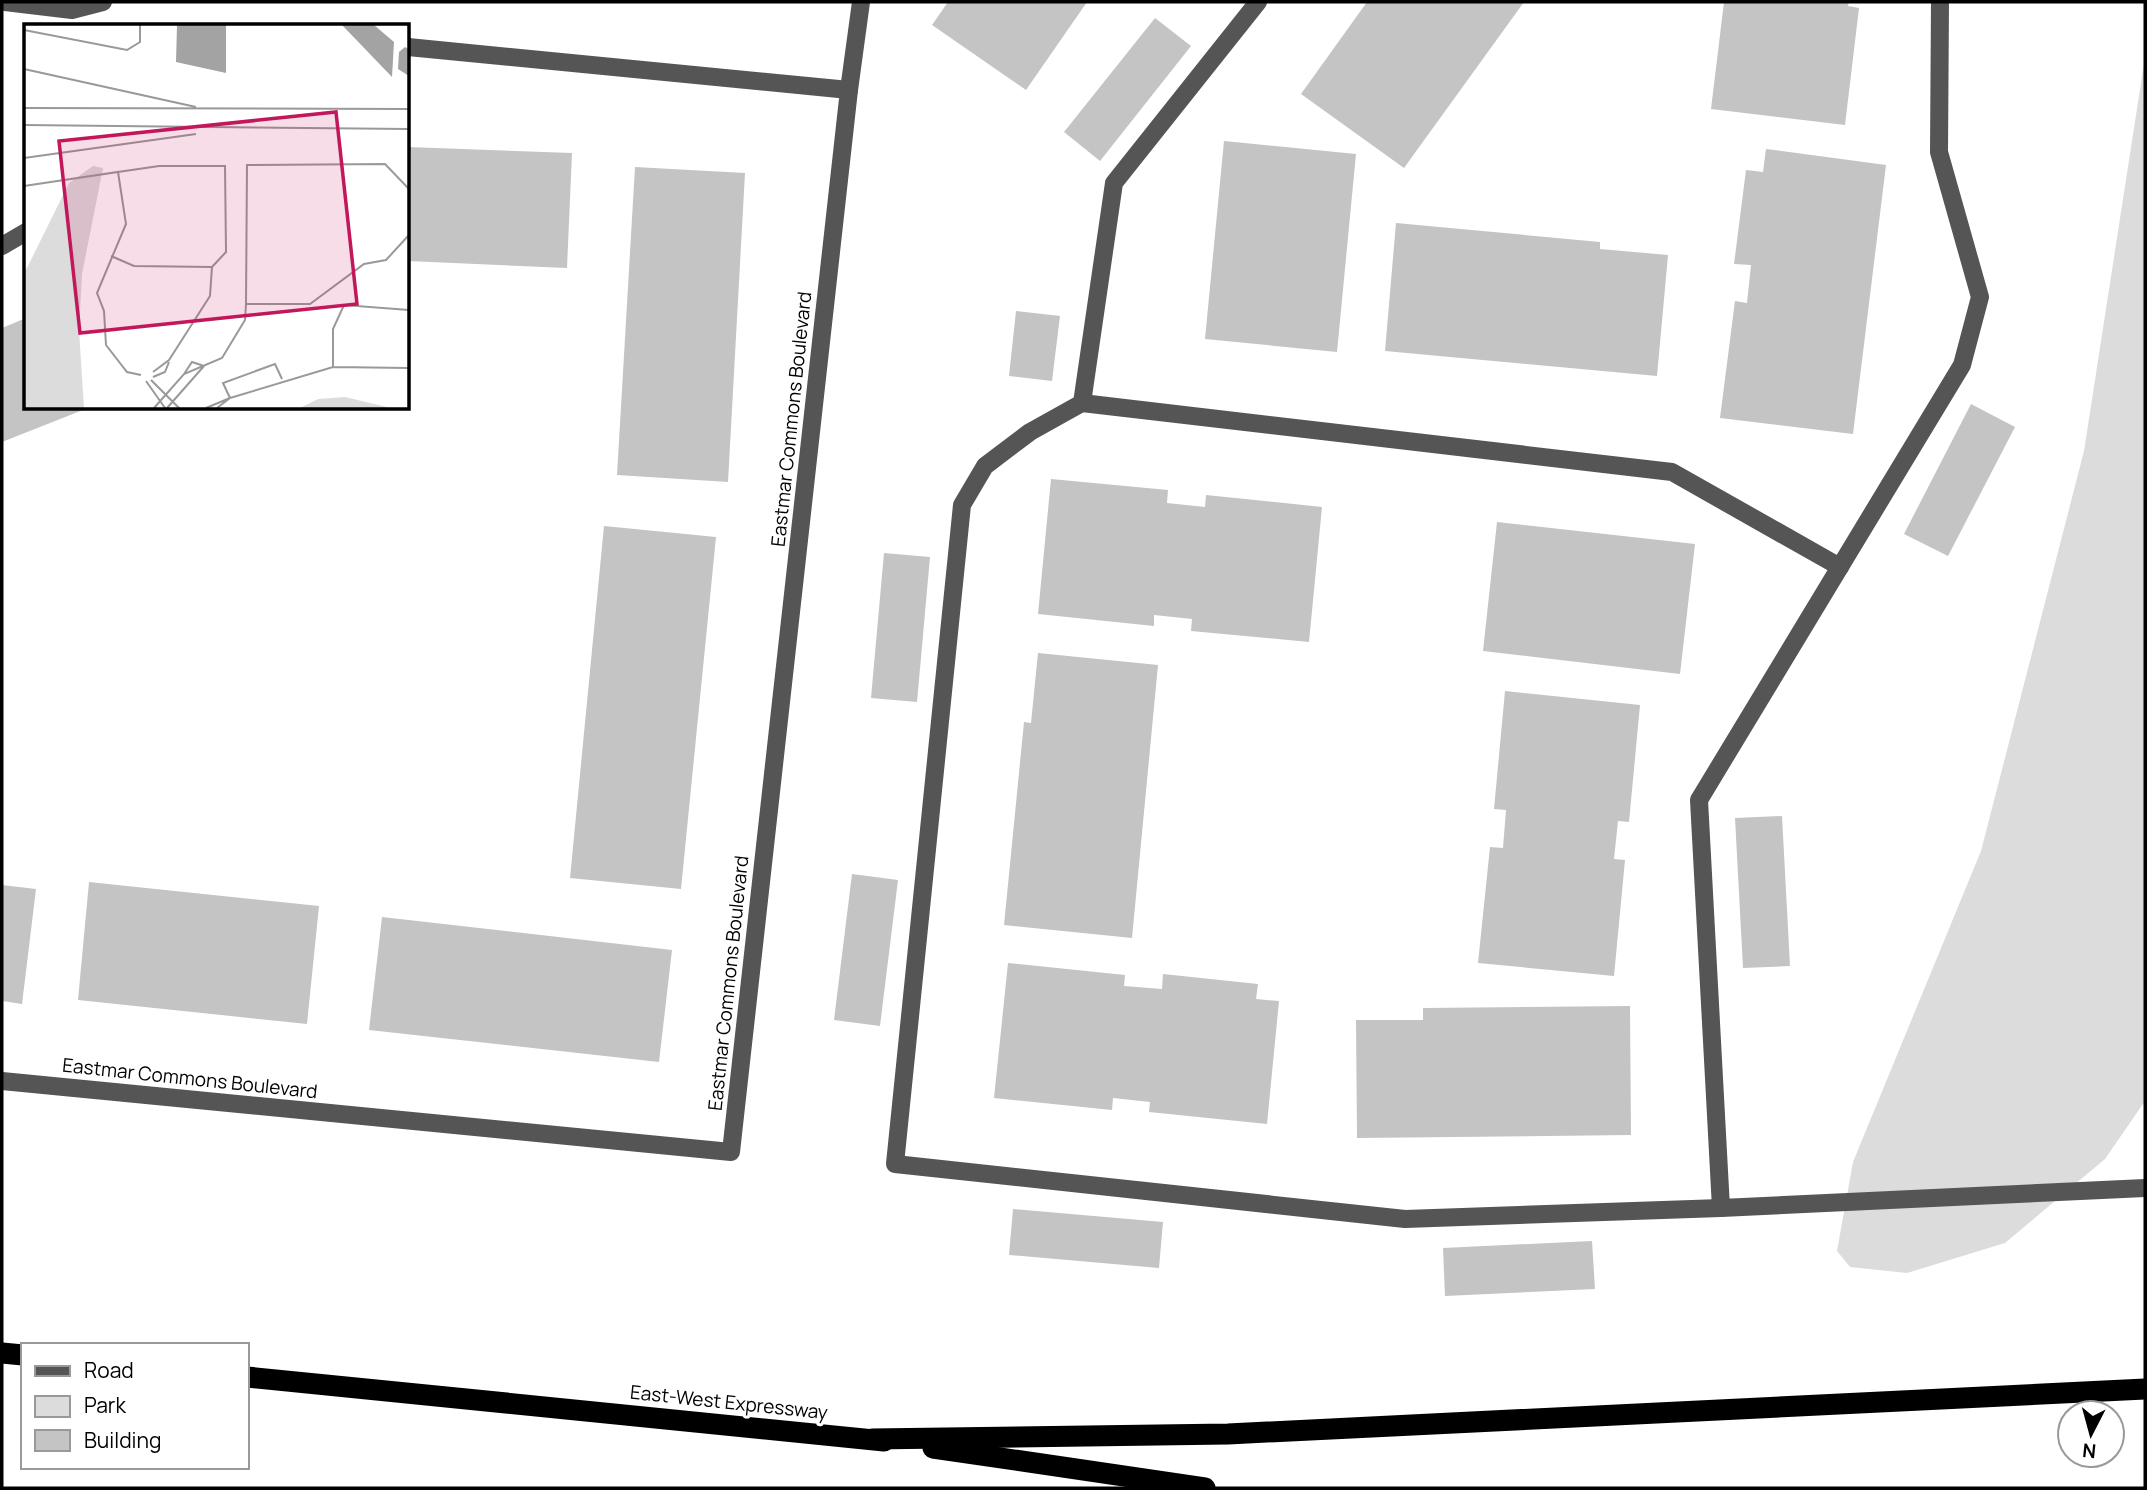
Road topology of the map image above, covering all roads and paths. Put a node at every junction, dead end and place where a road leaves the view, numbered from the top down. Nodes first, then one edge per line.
1 (5, 2) edge
2 (103, 2) edge
3 (861, 2) edge
4 (1258, 2) edge
5 (1940, 2) edge
6 (410, 47) edge
7 (849, 90) junction
8 (24, 233) edge
9 (2, 246) edge
10 (1082, 403) junction
11 (1840, 567) junction
12 (2, 1081) edge
13 (2145, 1188) edge
14 (1721, 1208) junction
15 (2, 1353) edge
16 (21, 1355) edge
17 (248, 1377) edge
18 (2145, 1389) edge
19 (872, 1439) junction
20 (1205, 1488) edge

1 - 2 lane
3 - 7 lane, Eastmar Commons Boulevard
4 - 10 lane
5 - 11 lane
6 - 7 lane
7 - 12 lane, Eastmar Commons Boulevard
8 - 9 lane
10 - 11 lane
10 - 14 lane
11 - 14 lane
13 - 14 lane
15 - 16 highway
17 - 19 highway, East-West Expressway
18 - 19 highway
19 - 20 highway, East-West Expressway

